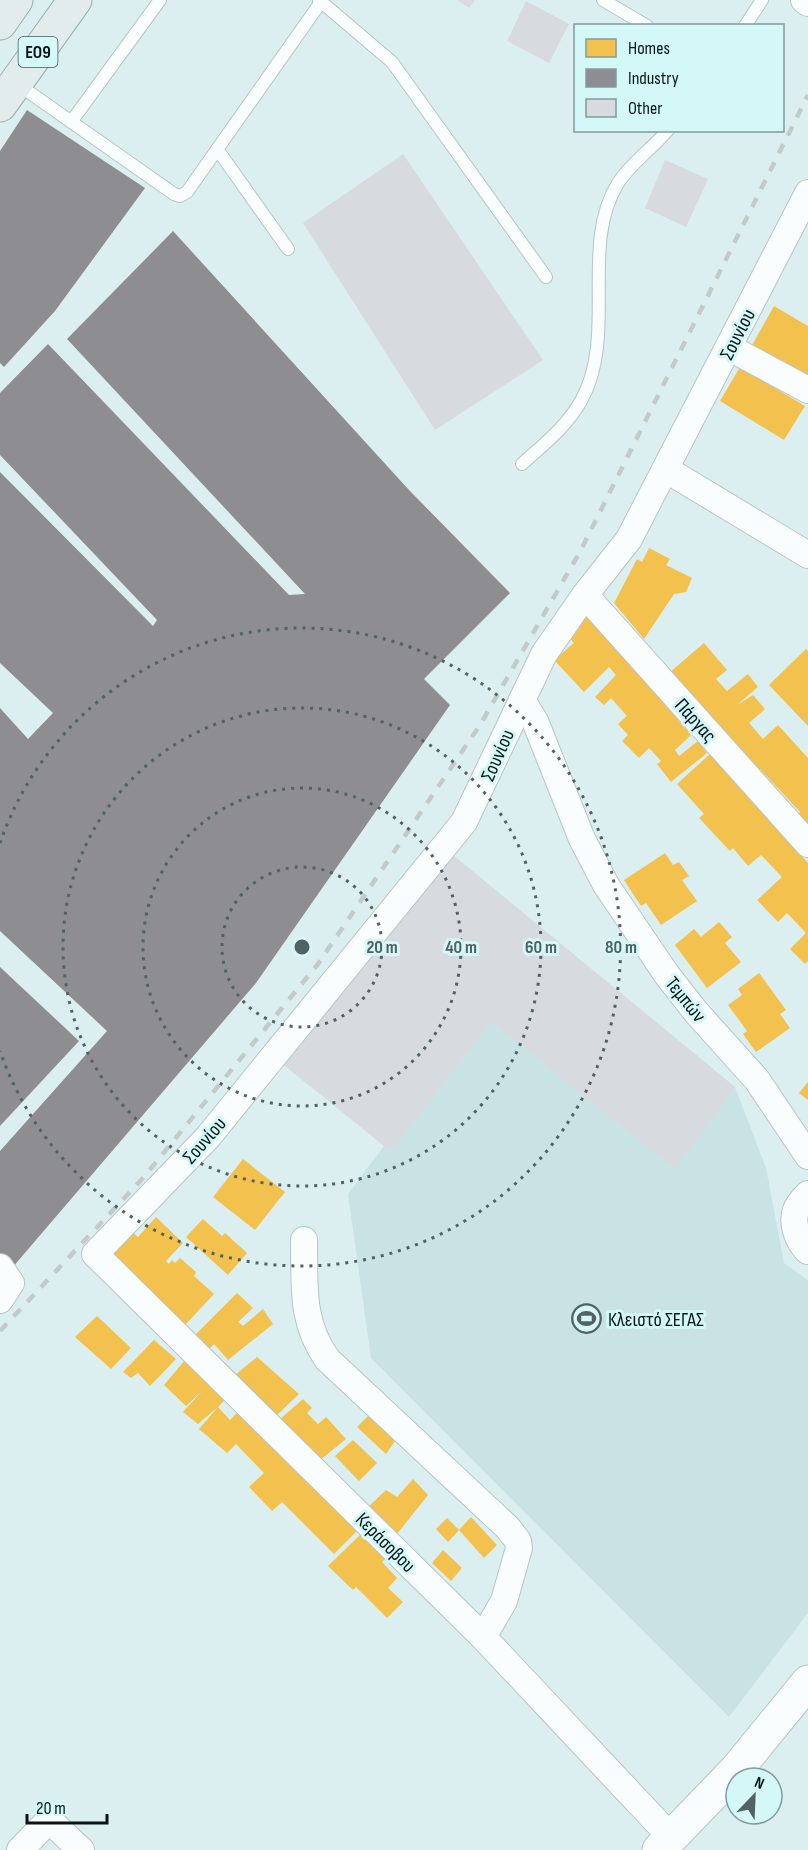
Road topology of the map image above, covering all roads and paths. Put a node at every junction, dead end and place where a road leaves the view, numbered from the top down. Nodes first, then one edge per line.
1 (16, 0) edge
2 (75, 0) edge
3 (160, 0) edge
4 (603, 0) edge
5 (762, 0) edge
6 (804, 0) edge
7 (320, 1) edge
8 (808, 3) edge
9 (0, 23) edge
10 (644, 24) edge
11 (746, 24) edge
12 (8, 94) edge
13 (71, 122) junction
14 (666, 132) edge
15 (217, 150) junction
16 (808, 193) edge
17 (288, 249) dead end
18 (546, 277) dead end
19 (730, 348) junction
20 (808, 390) edge
21 (522, 464) dead end
22 (667, 470) junction
23 (808, 555) edge
24 (585, 595) junction
25 (522, 700) junction
26 (808, 844) edge
27 (808, 1156) edge
28 (802, 1201) edge
29 (304, 1240) dead end
30 (808, 1251) edge
31 (95, 1254) joint
32 (0, 1267) edge
33 (4, 1296) edge
34 (483, 1638) junction
35 (808, 1682) edge
36 (665, 1844) edge
37 (20, 1850) edge
38 (81, 1850) edge

1 - 9 main road, ΕΟ9
2 - 12 main road, ΕΟ9
3 - 13 lane
4 - 10 lane
5 - 11 lane
6 - 8 street
7 - 15 lane
7 - 18 lane
12 - 13 lane
13 - 15 lane
14 - 21 lane
15 - 17 lane
16 - 19 street, Σουνίου
19 - 20 street
19 - 22 street, Σουνίου
22 - 23 street
22 - 24 street, Σουνίου
24 - 25 street, Σουνίου
24 - 26 street, Πάργας
25 - 27 street, Τεμπών
25 - 31 street, Σουνίου
28 - 30 street
29 - 34 street
31 - 34 street, Κεράσοβου
32 - 33 street
34 - 36 street, Κεράσοβου
35 - 36 main road
37 - 38 street

